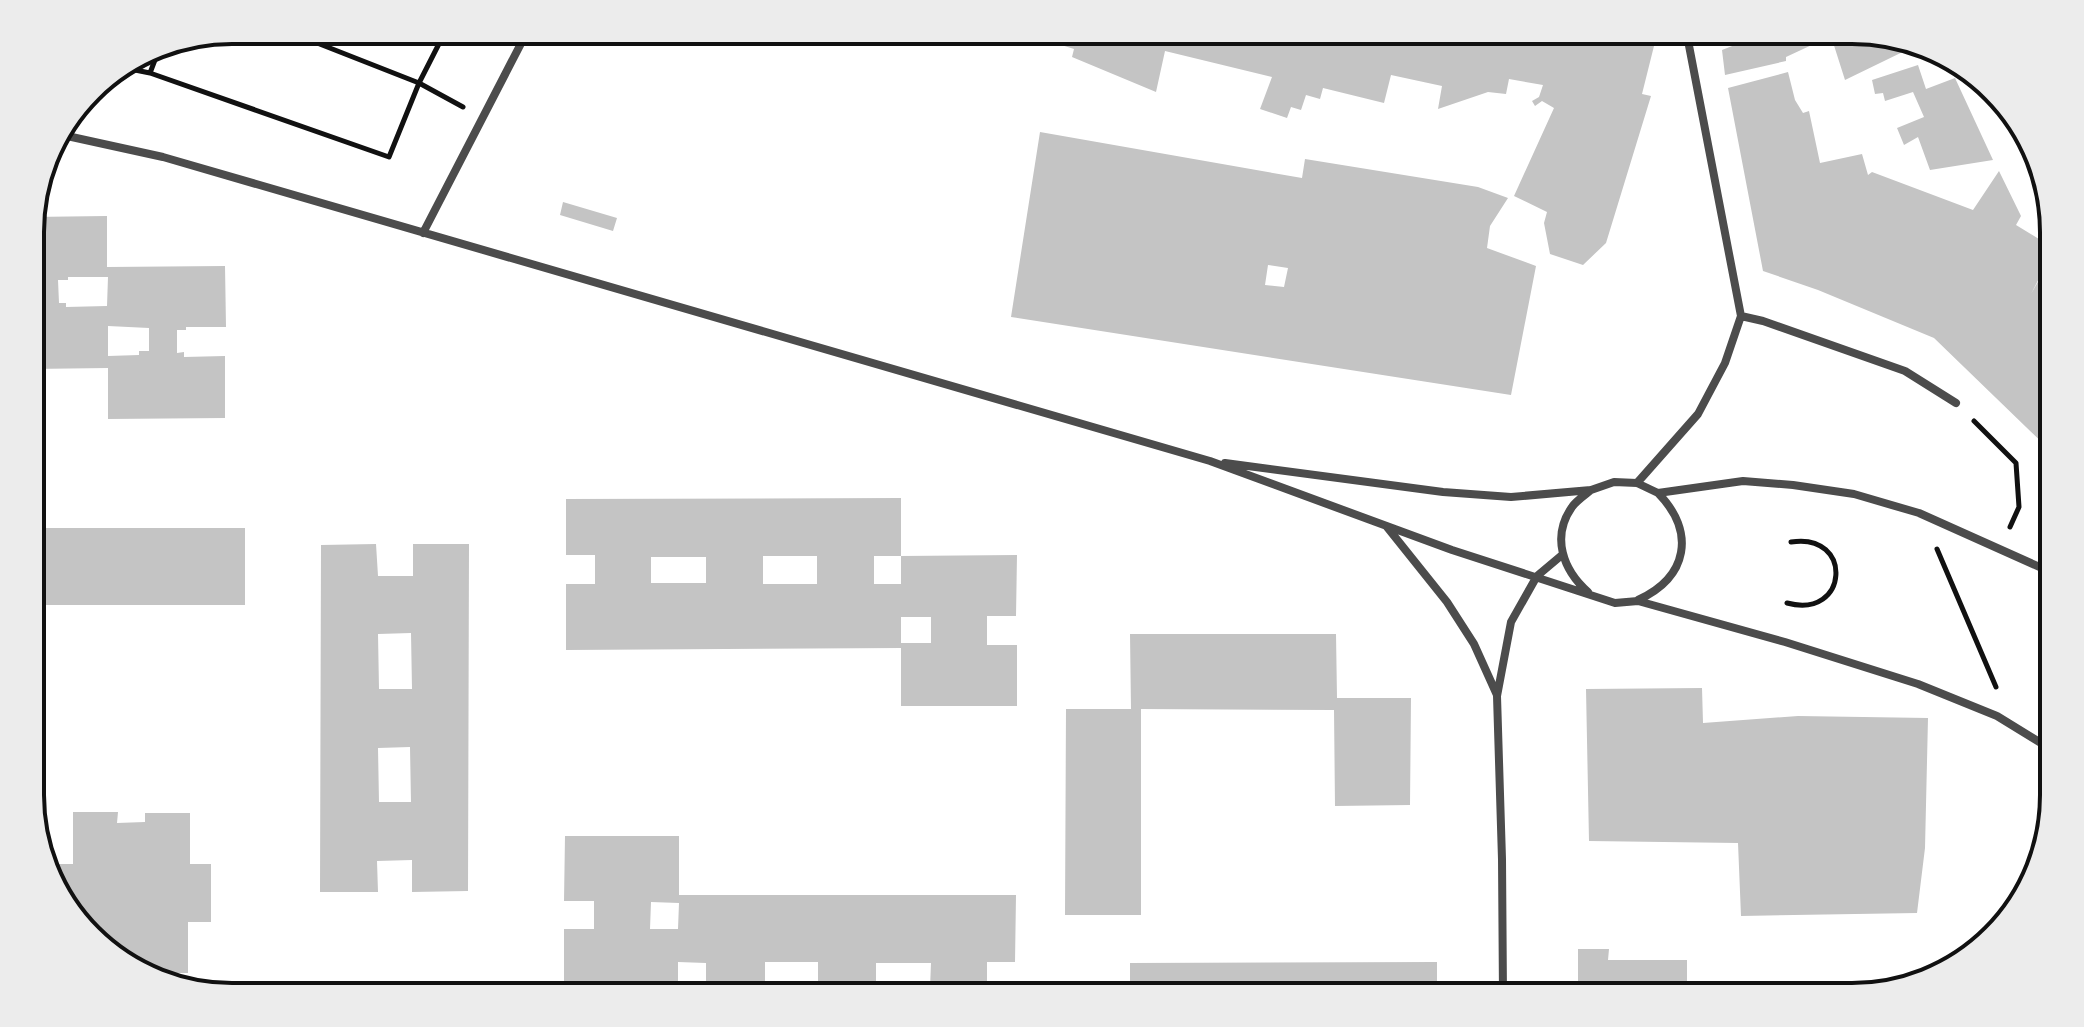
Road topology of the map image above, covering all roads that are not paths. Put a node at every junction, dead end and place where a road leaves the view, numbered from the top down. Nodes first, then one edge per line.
1 (521, 44) edge
2 (1689, 44) edge
3 (70, 137) edge
4 (423, 233) junction
5 (1741, 316) junction
6 (1956, 403) road end
7 (1210, 461) junction
8 (1637, 483) junction
9 (1591, 490) junction
10 (1658, 493) junction
11 (1386, 526) junction
12 (1562, 555) junction
13 (2040, 567) edge
14 (1537, 576) junction
15 (1591, 595) junction
16 (1638, 601) junction
17 (1497, 696) junction
18 (2040, 742) edge
19 (1503, 983) edge

1 - 4 street
2 - 5 street
3 - 4 street
4 - 7 street
5 - 6 street
5 - 8 street
7 - 9 street
7 - 11 street
8 - 9 street
8 - 10 street
9 - 12 street
10 - 13 street
10 - 16 street
11 - 14 street
11 - 17 street
12 - 14 street
12 - 15 street
14 - 15 street
14 - 17 street
15 - 16 street
16 - 18 street
17 - 19 street

